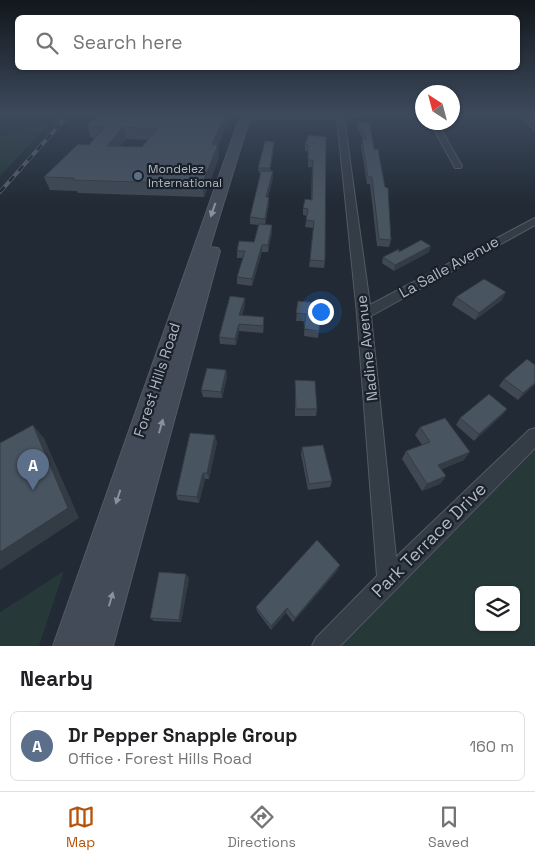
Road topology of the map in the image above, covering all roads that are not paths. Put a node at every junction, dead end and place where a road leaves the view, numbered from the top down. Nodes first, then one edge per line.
1 (240, 144) edge
2 (343, 144) edge
3 (446, 144) edge
4 (458, 166) dead end
5 (535, 221) edge
6 (364, 314) junction
7 (535, 436) edge
8 (142, 458) junction
9 (388, 580) junction
10 (69, 646) edge
11 (97, 646) edge
12 (324, 646) edge

1 - 8 street, Forest Hills Road
2 - 6 street, Nadine Avenue
3 - 4 street
5 - 6 street, La Salle Avenue
6 - 9 street, Nadine Avenue
7 - 9 street, Park Terrace Drive
8 -> 10 street, Forest Hills Road
11 -> 8 street, Forest Hills Road
9 - 12 street, Park Terrace Drive

